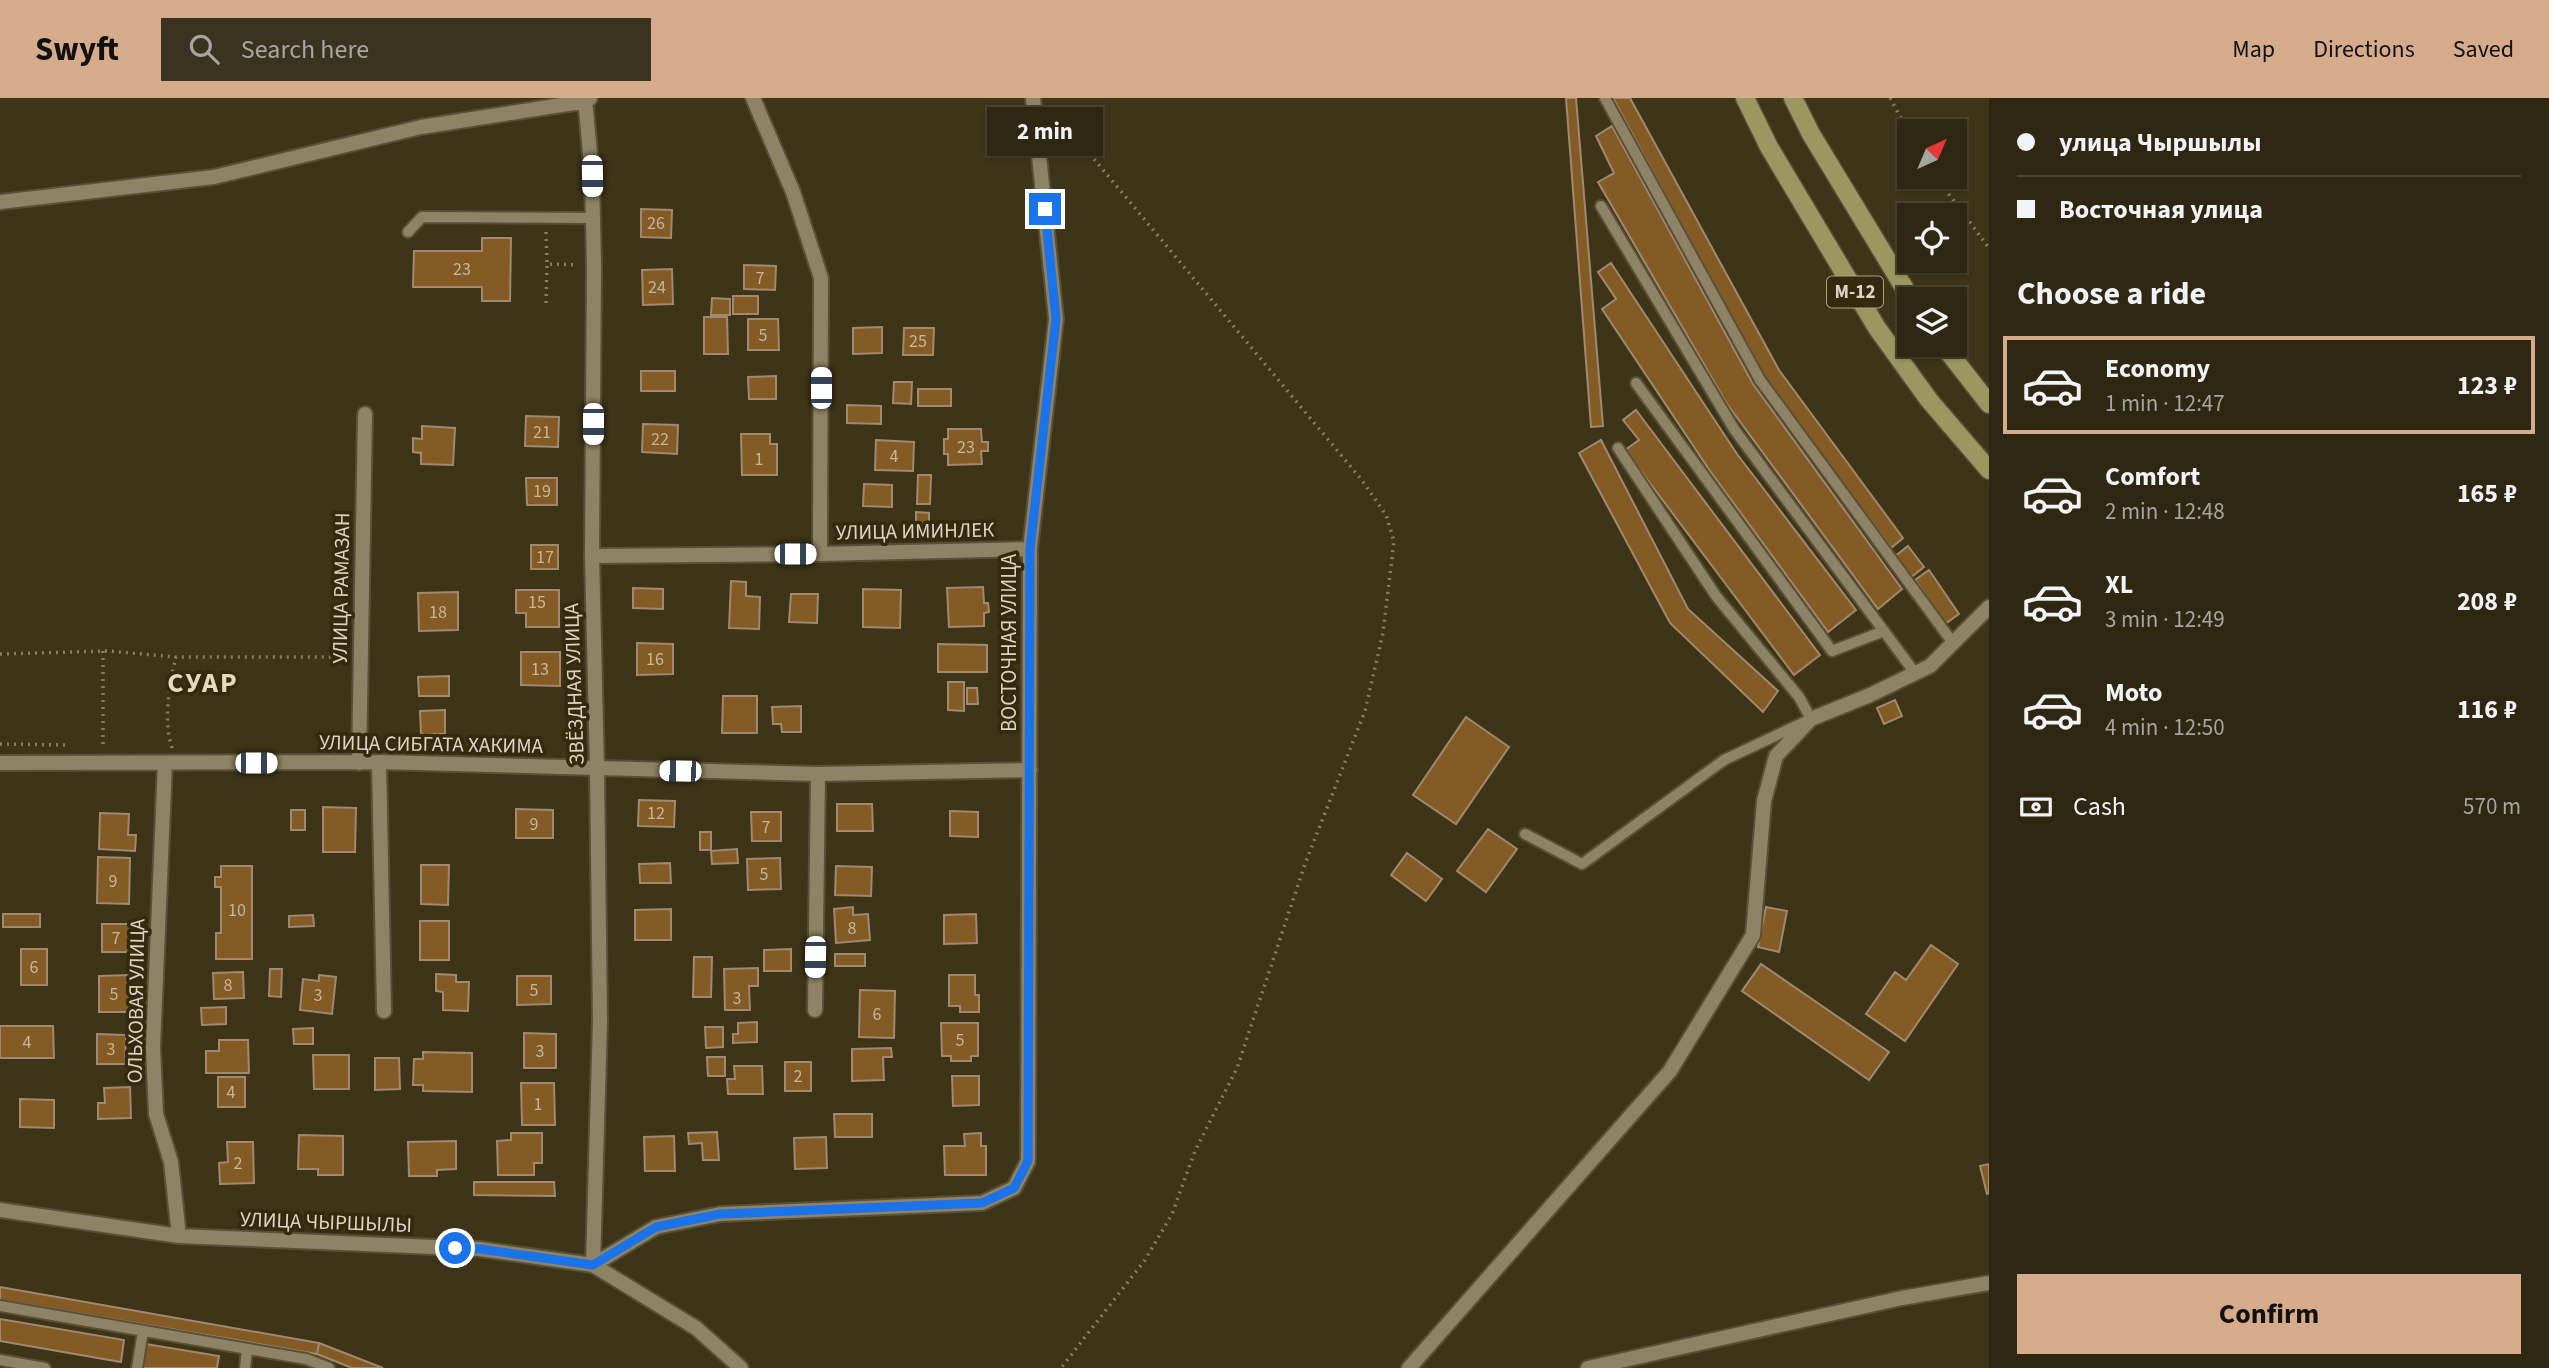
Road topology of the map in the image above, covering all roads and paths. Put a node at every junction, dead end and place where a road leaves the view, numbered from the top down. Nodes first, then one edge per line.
1 (753, 98) edge
2 (1605, 98) edge
3 (1745, 98) edge
4 (1794, 98) edge
5 (1890, 98) edge
6 (587, 99) edge
7 (1039, 102) edge
8 (1901, 119) edge
9 (1945, 189) edge
10 (0, 202) edge
11 (1601, 206) dead end
12 (546, 218) junction
13 (593, 219) junction
14 (408, 232) dead end
15 (1989, 248) edge
16 (547, 264) junction
17 (594, 266) junction
18 (1904, 287) edge
19 (546, 303) dead end
20 (1952, 357) edge
21 (1636, 383) dead end
22 (1989, 404) edge
23 (365, 414) dead end
24 (1618, 448) dead end
25 (1989, 470) edge
26 (1030, 549) junction
27 (820, 554) junction
28 (592, 556) junction
29 (1989, 607) edge
30 (1884, 631) junction
31 (1953, 643) junction
32 (103, 652) junction
33 (0, 654) edge
34 (176, 657) junction
35 (361, 657) junction
36 (1915, 673) junction
37 (1811, 719) junction
38 (103, 745) dead end
39 (379, 762) junction
40 (0, 763) edge
41 (359, 763) junction
42 (171, 764) junction
43 (597, 769) junction
44 (1030, 770) junction
45 (818, 774) junction
46 (1525, 834) dead end
47 (815, 1010) dead end
48 (384, 1012) dead end
49 (0, 1210) edge
50 (179, 1236) junction
51 (593, 1265) junction
52 (1989, 1283) edge
53 (0, 1306) edge
54 (143, 1331) junction
55 (247, 1349) junction
56 (0, 1360) edge
57 (45, 1368) edge
58 (136, 1368) edge
59 (245, 1368) edge
60 (329, 1368) edge
61 (741, 1368) edge
62 (1061, 1368) edge
63 (1409, 1368) edge
64 (1588, 1368) edge

1 - 27 street
2 - 31 lane
3 - 25 main road, М-12
4 - 18 main road, М-12
5 - 8 path
6 - 10 street
6 - 13 street, ЗВЁЗДНАЯ УЛИЦА
7 - 26 street, ВОСТОЧНАЯ УЛИЦА
7 - 62 path
9 - 15 path
11 - 30 lane
12 - 13 lane
12 - 14 lane
12 - 16 path
13 - 17 street, ЗВЁЗДНАЯ УЛИЦА
16 - 17 path
16 - 19 path
17 - 28 street, ЗВЁЗДНАЯ УЛИЦА
20 - 22 main road
21 - 30 lane
23 - 35 street, УЛИЦА РАМАЗАН
24 - 37 lane
26 - 27 street, УЛИЦА ИМИНЛЕК
26 - 44 street, ВОСТОЧНАЯ УЛИЦА
27 - 28 street, УЛИЦА ИМИНЛЕК
28 - 43 street, ЗВЁЗДНАЯ УЛИЦА
29 - 31 street
30 - 36 lane
31 - 36 street
32 - 33 path
32 - 34 path
32 - 38 path
34 - 35 path
34 - 42 path
35 - 41 street, УЛИЦА РАМАЗАН
36 - 37 street
37 - 46 lane
37 - 63 street
39 - 41 street, УЛИЦА СИБГАТА ХАКИМА
39 - 43 street, УЛИЦА СИБГАТА ХАКИМА
39 - 48 street
40 - 42 street, УЛИЦА СИБГАТА ХАКИМА
41 - 42 street, УЛИЦА СИБГАТА ХАКИМА
42 - 50 street, ОЛЬХОВАЯ УЛИЦА
43 - 45 street, УЛИЦА СИБГАТА ХАКИМА
43 - 51 street, ЗВЁЗДНАЯ УЛИЦА
44 - 45 street, УЛИЦА СИБГАТА ХАКИМА
44 - 51 street, ВОСТОЧНАЯ УЛИЦА
45 - 47 street
49 - 50 street, УЛИЦА ЧЫРШЫЛЫ
50 - 51 street, УЛИЦА ЧЫРШЫЛЫ
51 - 61 street
52 - 64 street
53 - 54 lane
54 - 55 lane
54 - 58 lane
55 - 59 lane
55 - 60 lane
56 - 57 lane

